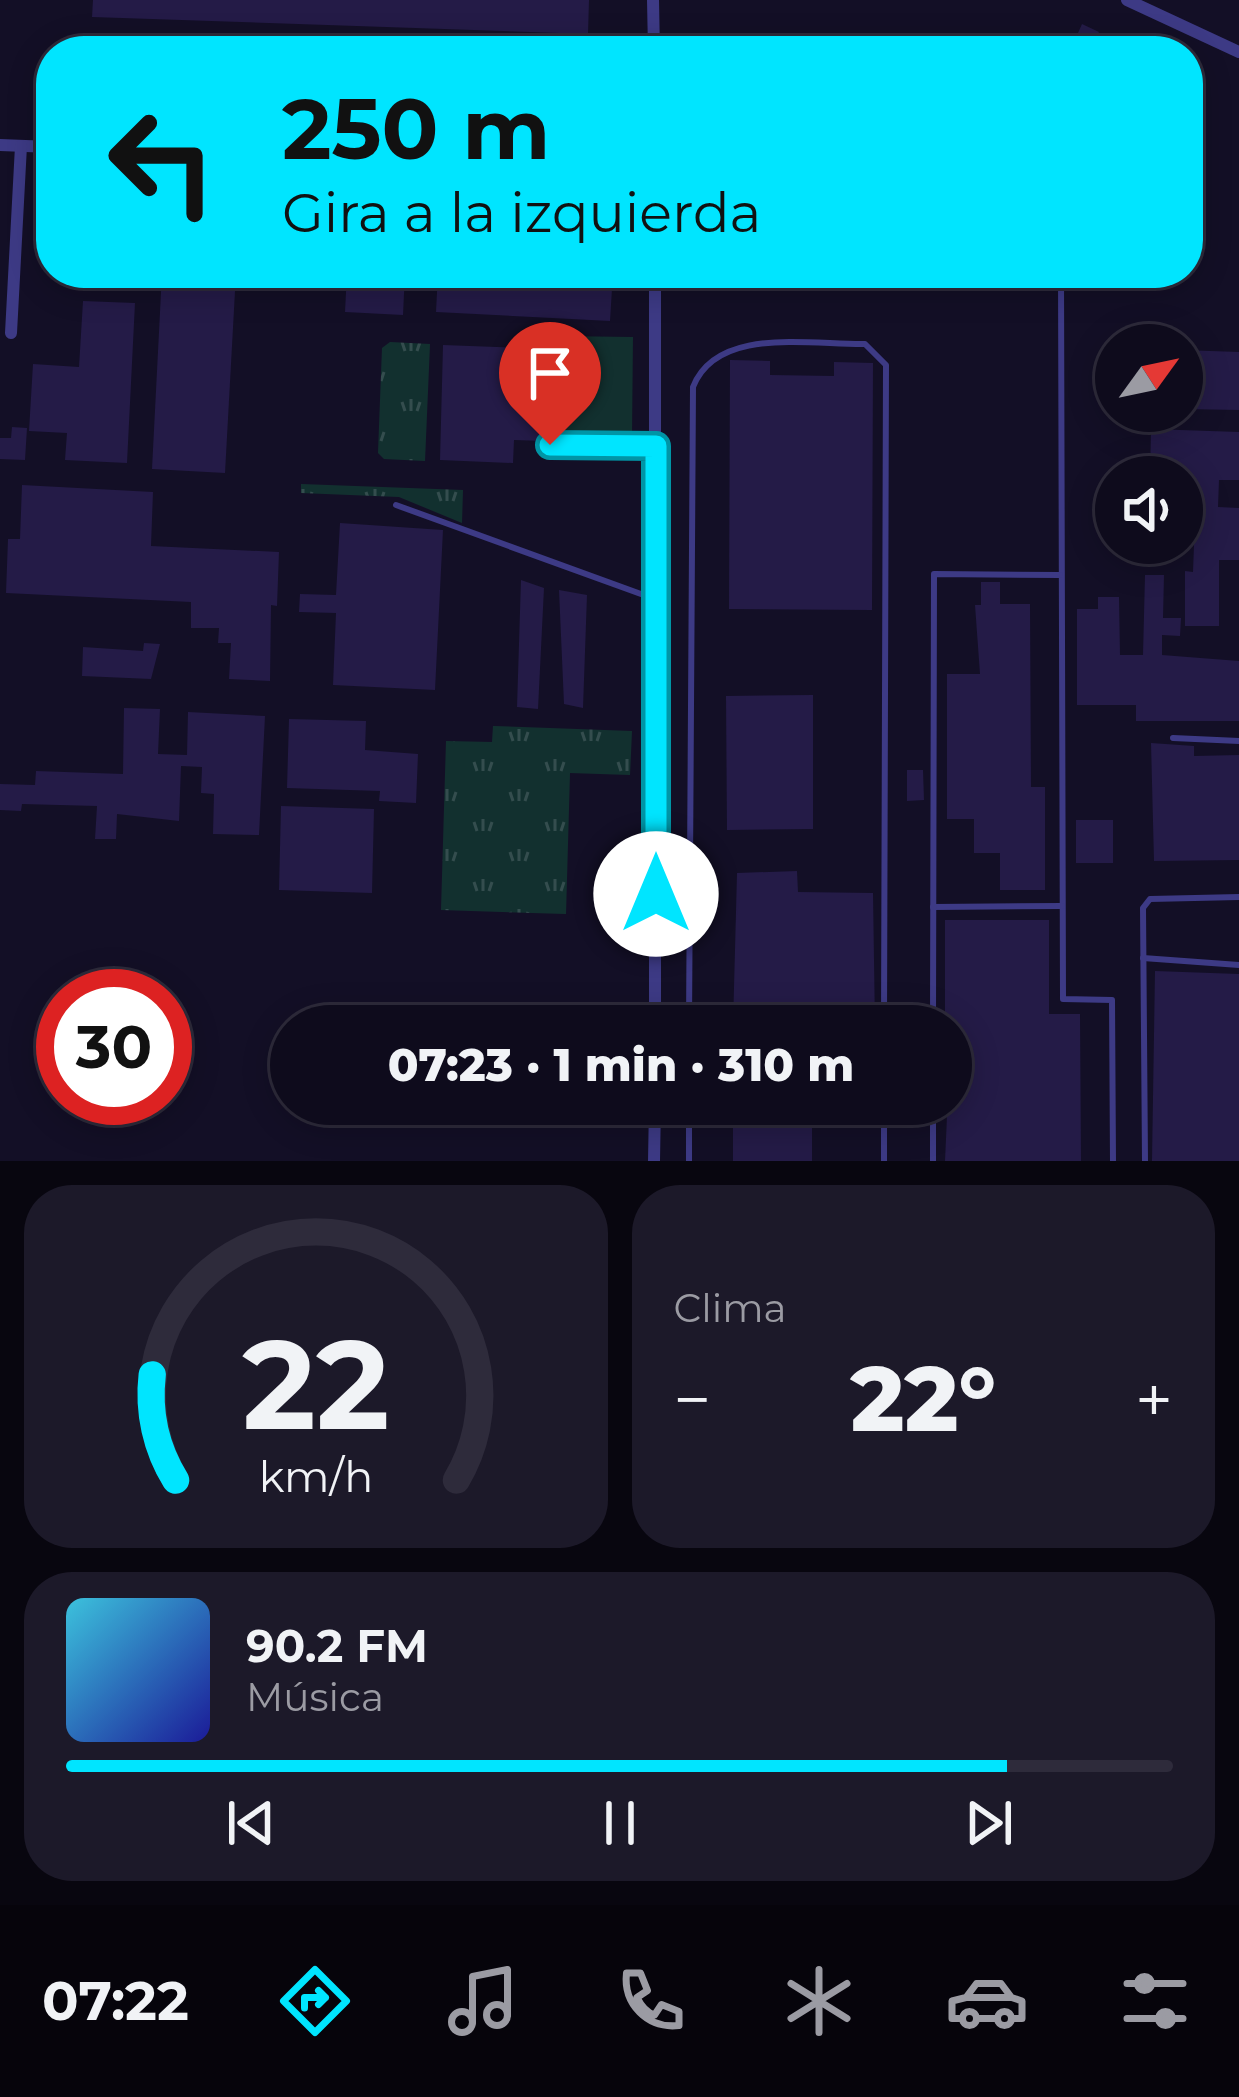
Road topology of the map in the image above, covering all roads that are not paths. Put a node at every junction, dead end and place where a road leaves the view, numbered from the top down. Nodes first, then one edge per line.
1 (653, 0) edge
2 (1126, 0) edge
3 (654, 36) edge
4 (1239, 52) edge
5 (0, 145) edge
6 (21, 146) junction
7 (36, 146) edge
8 (656, 288) edge
9 (1061, 288) edge
10 (11, 333) dead end
11 (550, 445) dead end
12 (656, 446) junction
13 (395, 505) dead end
14 (1062, 575) junction
15 (656, 599) junction
16 (1173, 738) dead end
17 (1239, 741) edge
18 (618, 894) dead end
19 (656, 894) junction
20 (1239, 897) edge
21 (1063, 906) junction
22 (933, 907) junction
23 (1143, 958) junction
24 (1239, 965) edge
25 (655, 1005) edge
26 (689, 1005) edge
27 (884, 1005) edge
28 (933, 1005) edge
29 (655, 1125) edge
30 (689, 1125) edge
31 (884, 1125) edge
32 (933, 1125) edge
33 (654, 1161) edge
34 (689, 1161) edge
35 (884, 1161) edge
36 (933, 1161) edge
37 (1113, 1161) edge
38 (1145, 1161) edge

1 - 3 street
2 - 4 street
5 - 6 street
6 - 7 street
6 - 10 street
8 - 12 street
9 - 14 lane
11 - 12 lane
12 - 15 street
13 - 15 lane
14 - 21 lane
14 - 22 lane
15 - 19 street
16 - 17 lane
18 - 19 lane
19 - 25 street
20 - 23 lane
21 - 22 lane
21 - 37 lane
22 - 28 lane
23 - 24 lane
23 - 38 lane
26 - 27 lane
29 - 33 street
30 - 34 lane
31 - 35 lane
32 - 36 lane

